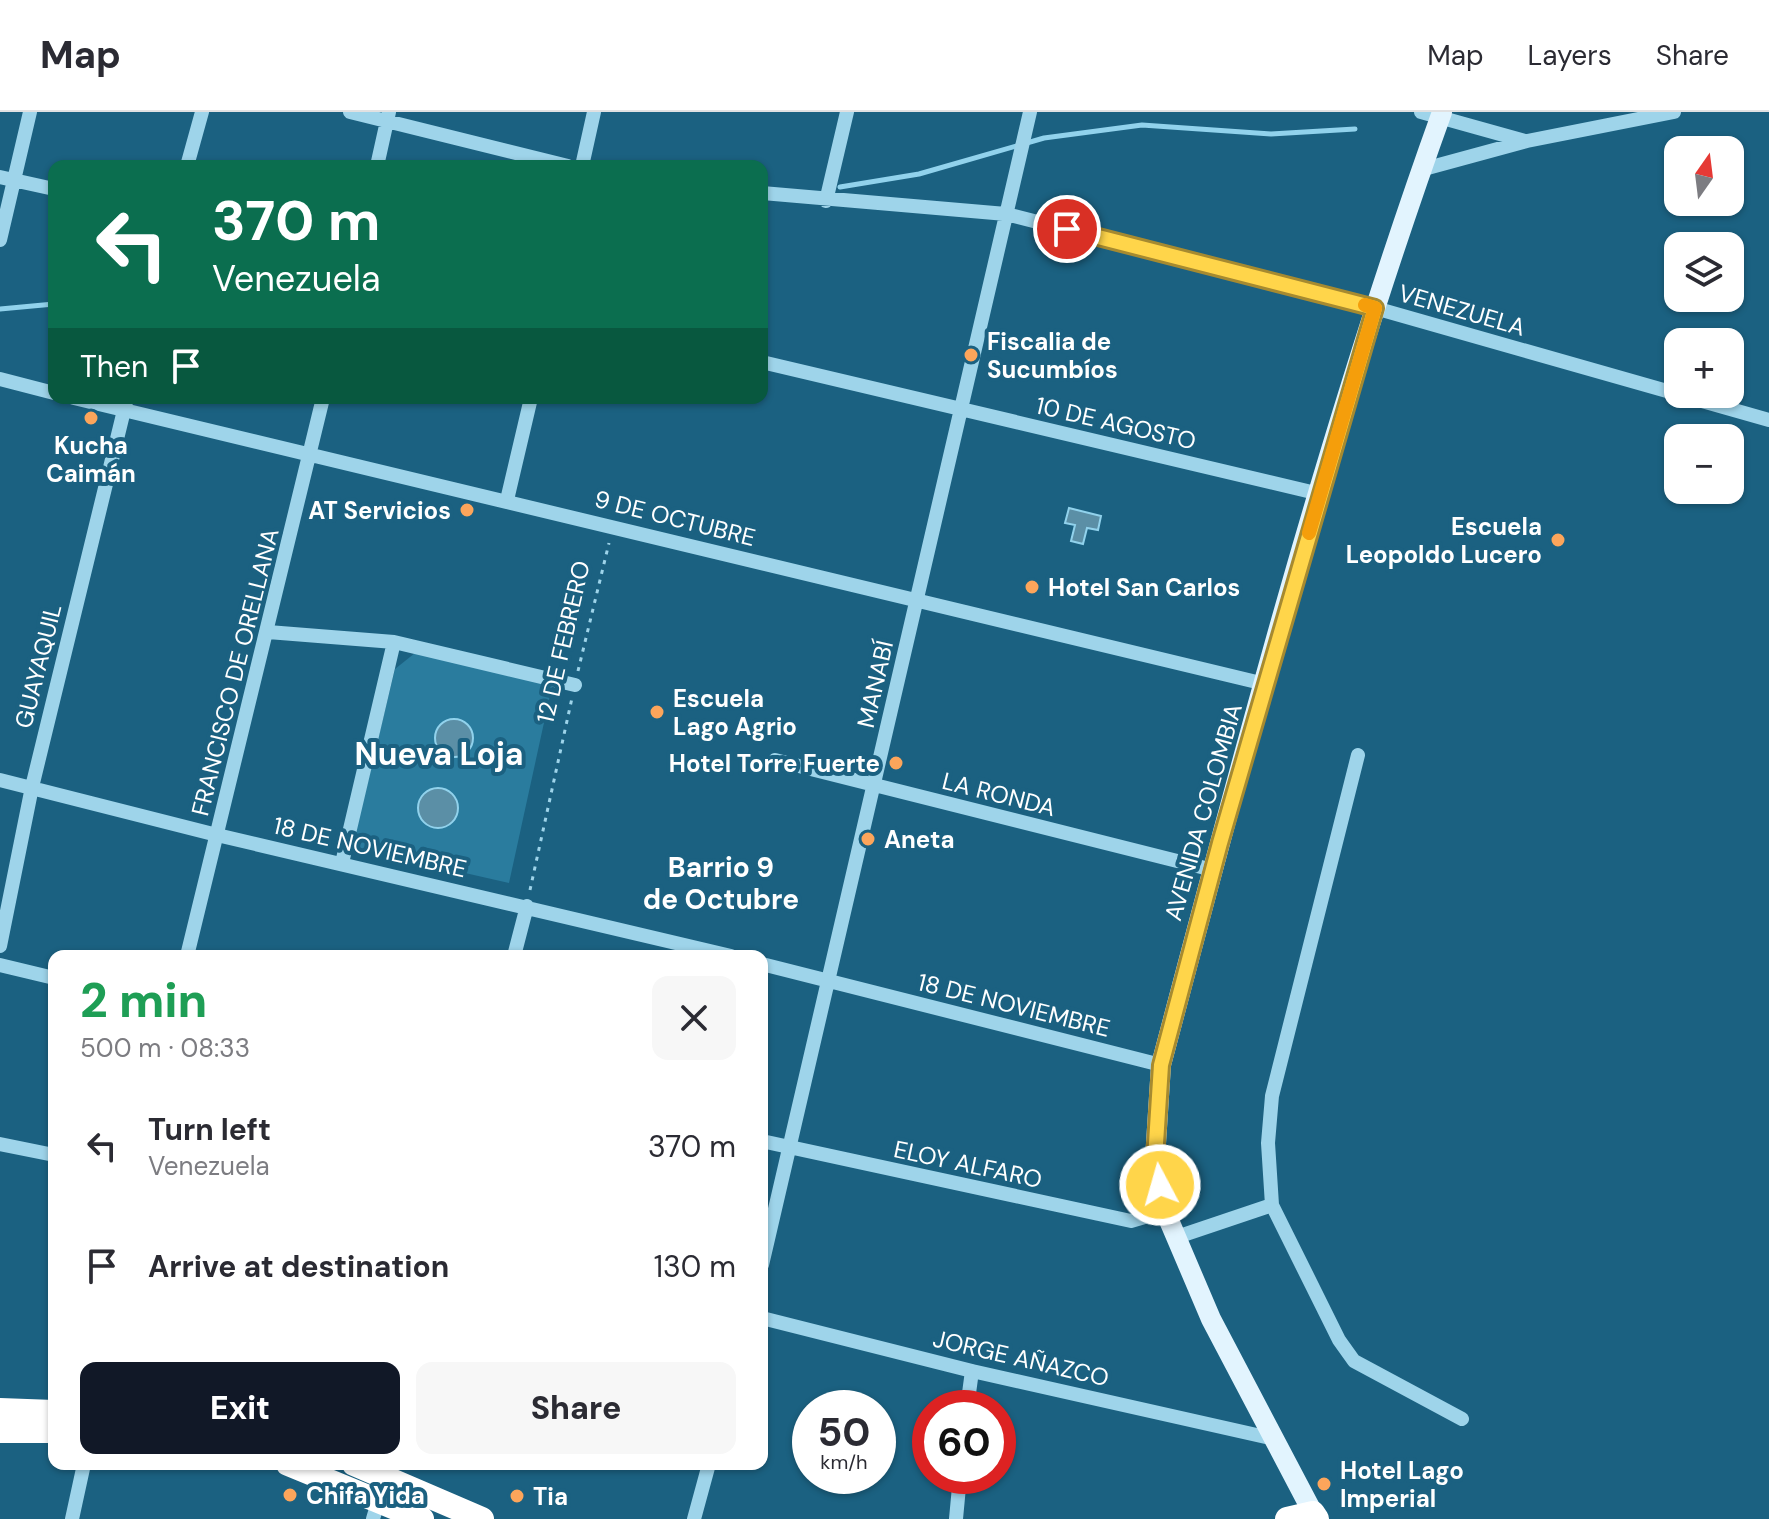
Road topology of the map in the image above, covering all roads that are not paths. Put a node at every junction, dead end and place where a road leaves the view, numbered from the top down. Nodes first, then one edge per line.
1 (30, 112) edge
2 (202, 112) edge
3 (350, 112) edge
4 (594, 112) edge
5 (847, 112) edge
6 (1030, 112) edge
7 (1674, 112) edge
8 (1434, 114) edge
9 (388, 116) edge
10 (1527, 141) junction
11 (189, 160) edge
12 (378, 160) edge
13 (546, 160) edge
14 (583, 160) edge
15 (1424, 169) junction
16 (7, 178) edge
17 (48, 188) edge
18 (768, 194) edge
19 (826, 201) junction
20 (1006, 214) junction
21 (0, 240) edge
22 (1375, 308) junction
23 (768, 363) edge
24 (0, 379) edge
25 (48, 391) edge
26 (125, 404) edge
27 (322, 404) edge
28 (530, 404) edge
29 (960, 409) junction
30 (1769, 420) edge
31 (310, 456) junction
32 (1320, 494) junction
33 (507, 500) junction
34 (917, 600) junction
35 (268, 632) junction
36 (394, 642) junction
37 (1265, 684) junction
38 (575, 685) road end
39 (1358, 755) dead end
40 (775, 760) dead end
41 (0, 780) edge
42 (875, 786) junction
43 (32, 787) junction
44 (217, 835) junction
45 (342, 863) junction
46 (1213, 870) junction
47 (527, 906) junction
48 (0, 946) edge
49 (188, 950) edge
50 (516, 950) edge
51 (707, 950) edge
52 (0, 965) edge
53 (768, 965) edge
54 (48, 977) edge
55 (829, 980) junction
56 (1161, 1065) junction
57 (768, 1142) edge
58 (0, 1144) edge
59 (789, 1147) junction
60 (48, 1154) edge
61 (1272, 1205) junction
62 (1165, 1211) junction
63 (1174, 1238) junction
64 (768, 1239) edge
65 (768, 1320) edge
66 (972, 1371) junction
67 (969, 1390) edge
68 (0, 1410) edge
69 (48, 1412) edge
70 (1462, 1419) dead end
71 (0, 1431) edge
72 (48, 1431) edge
73 (1270, 1438) junction
74 (83, 1470) edge
75 (309, 1470) edge
76 (360, 1470) edge
77 (707, 1470) edge
78 (381, 1490) edge
79 (958, 1494) edge
80 (1315, 1516) edge
81 (72, 1519) edge
82 (422, 1519) edge
83 (482, 1519) edge
84 (694, 1519) edge
85 (956, 1519) edge
86 (1287, 1519) edge

1 - 16 street
2 - 11 street
3 - 9 street
4 - 14 street
5 - 19 street
6 - 20 street, MANABÍ
7 - 10 street
8 - 10 street
8 - 15 main road, AVENIDA COLOMBIA
9 - 12 street
9 - 13 street
10 - 15 street
15 - 22 main road, AVENIDA COLOMBIA
16 - 17 street
16 - 21 street
18 - 19 street, VENEZUELA
19 - 20 street, VENEZUELA
20 - 22 street, VENEZUELA
20 - 29 street, MANABÍ
22 - 30 street, VENEZUELA
22 - 32 main road, AVENIDA COLOMBIA
23 - 29 street, 10 DE AGOSTO
24 - 25 street
26 - 31 street, 9 DE OCTUBRE
26 - 43 street, GUAYAQUIL
27 - 31 street, FRANCISCO DE ORELLANA
28 - 33 street
29 - 32 street, 10 DE AGOSTO
29 - 34 street, MANABÍ
31 - 33 street, 9 DE OCTUBRE
31 - 35 street, FRANCISCO DE ORELLANA
32 - 37 main road, AVENIDA COLOMBIA
33 - 34 street, 9 DE OCTUBRE
34 - 37 street, 9 DE OCTUBRE
34 - 42 street, MANABÍ
35 - 36 street
35 - 44 street, FRANCISCO DE ORELLANA
36 - 38 street
36 - 45 street
37 - 46 main road, AVENIDA COLOMBIA
39 - 61 street
40 - 42 street, LA RONDA
41 - 43 street, 18 DE NOVIEMBRE
42 - 46 street, LA RONDA
42 - 55 street, MANABÍ
43 - 44 street, 18 DE NOVIEMBRE
43 - 48 street, GUAYAQUIL
44 - 45 street, 18 DE NOVIEMBRE
44 - 49 street, FRANCISCO DE ORELLANA
45 - 47 street, 18 DE NOVIEMBRE
46 - 56 main road, AVENIDA COLOMBIA
47 - 50 street
47 - 51 street, 18 DE NOVIEMBRE
52 - 54 street
53 - 55 street, 18 DE NOVIEMBRE
55 - 56 street, 18 DE NOVIEMBRE
55 - 59 street, MANABÍ
56 - 62 main road, AVENIDA COLOMBIA
57 - 59 street, ELOY ALFARO
58 - 60 street
59 - 62 street, ELOY ALFARO
59 - 64 street, MANABÍ
61 - 63 street
61 - 70 street
62 - 63 main road, AVENIDA COLOMBIA
63 - 73 main road, AVENIDA COLOMBIA
65 - 66 street, JORGE AÑAZCO
66 - 67 street
66 - 73 street, JORGE AÑAZCO
68 - 69 highway
71 - 72 highway
73 - 80 main road, AVENIDA COLOMBIA
74 - 81 street
75 - 78 highway
76 - 78 highway
77 - 84 street
78 - 82 highway
78 - 83 highway
79 - 85 street
80 - 86 highway

